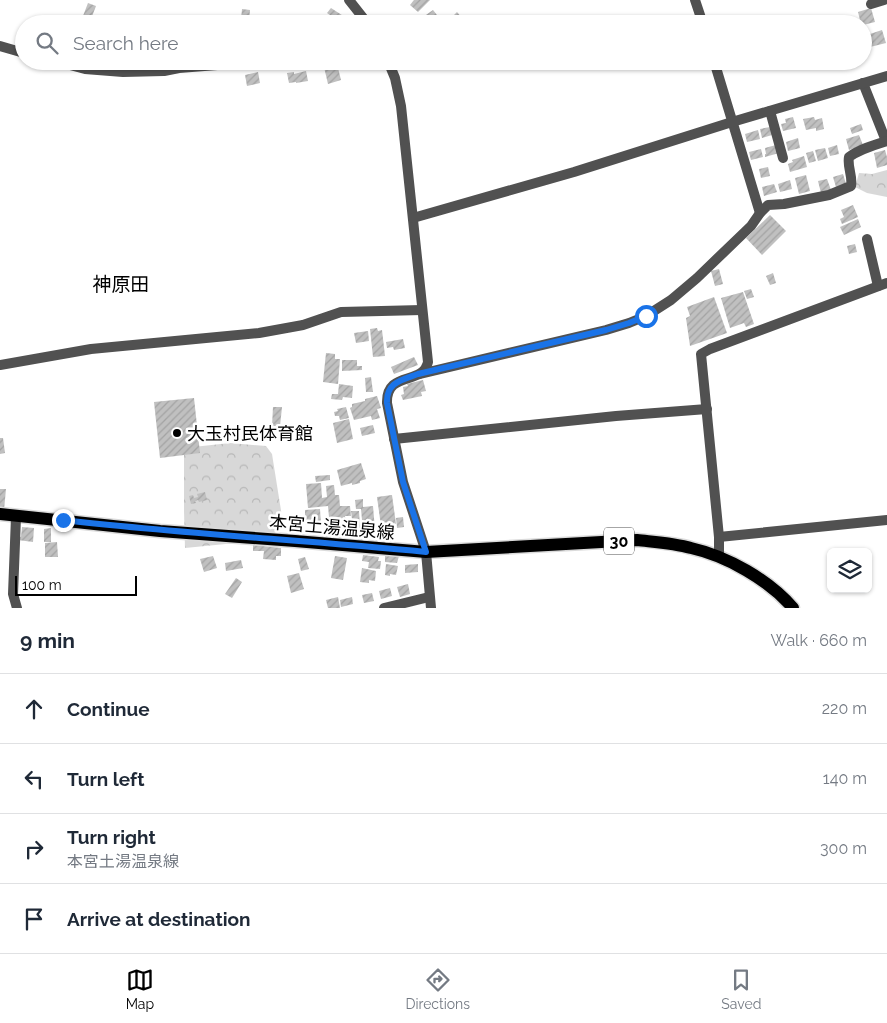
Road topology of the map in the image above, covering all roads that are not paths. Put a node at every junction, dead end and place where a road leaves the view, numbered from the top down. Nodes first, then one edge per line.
1 (349, 0) edge
2 (695, 0) edge
3 (884, 0) edge
4 (871, 4) dead end
5 (361, 15) edge
6 (699, 15) edge
7 (0, 46) edge
8 (15, 50) edge
9 (98, 70) edge
10 (169, 70) edge
11 (392, 70) edge
12 (717, 70) edge
13 (887, 76) edge
14 (863, 83) junction
15 (770, 111) junction
16 (732, 122) junction
17 (886, 141) edge
18 (783, 158) dead end
19 (760, 213) junction
20 (413, 218) junction
21 (868, 239) dead end
22 (883, 285) edge
23 (422, 310) junction
24 (0, 365) edge
25 (418, 374) junction
26 (707, 409) junction
27 (394, 439) junction
28 (0, 514) edge
29 (16, 516) junction
30 (887, 520) edge
31 (719, 537) junction
32 (426, 552) junction
33 (719, 557) junction
34 (429, 597) junction
35 (17, 608) edge
36 (384, 608) edge
37 (431, 608) edge
38 (793, 608) edge

1 - 5 street
2 - 6 street
3 - 4 street
7 - 8 street
9 - 10 street
11 - 20 street
12 - 16 street
13 - 14 street
14 - 15 street
14 - 17 street
15 - 16 street
15 - 18 street
16 - 19 street
16 - 20 street
17 - 19 street
19 - 25 street
20 - 23 street
21 - 22 street
22 - 26 street
23 - 24 street
23 - 25 street
25 - 27 street
26 - 27 street
26 - 31 street
27 - 32 street
28 - 29 main road, 本宮土湯温泉線 / 30
29 - 32 main road, 本宮土湯温泉線 / 30
29 - 35 street
30 - 31 street
31 - 33 street
32 - 33 main road, 本宮土湯温泉線 / 30
32 - 34 street
33 - 38 main road, 本宮土湯温泉線 / 30
34 - 36 street
34 - 37 street

